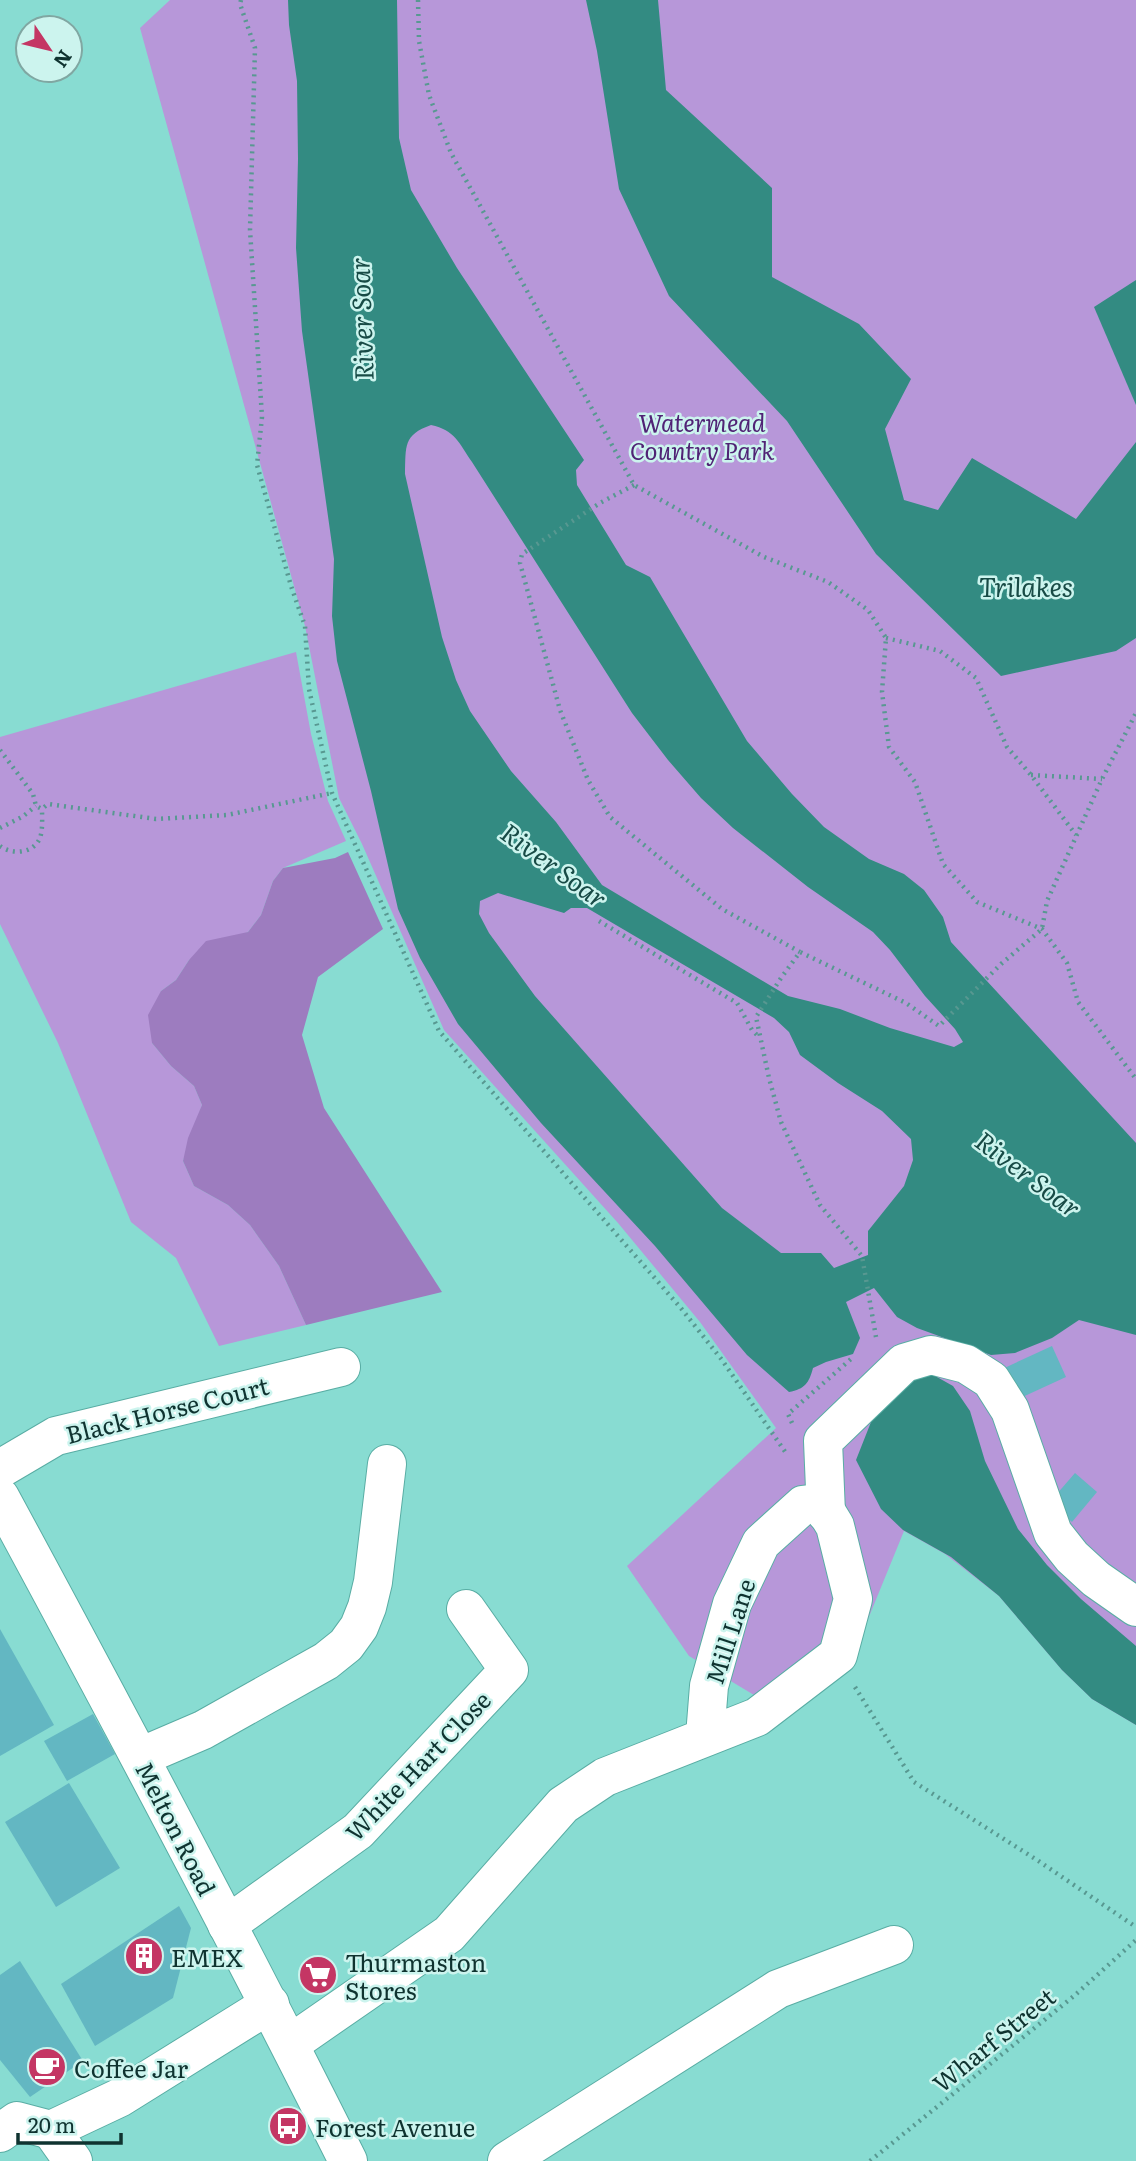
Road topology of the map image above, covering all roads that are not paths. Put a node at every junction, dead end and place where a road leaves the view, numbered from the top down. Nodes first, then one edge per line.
1 (341, 1367) dead end
2 (387, 1464) dead end
3 (0, 1469) edge
4 (0, 1497) edge
5 (823, 1508) junction
6 (1136, 1607) edge
7 (466, 1609) dead end
8 (705, 1736) junction
9 (140, 1757) junction
10 (227, 1925) junction
11 (894, 1945) dead end
12 (270, 2004) junction
13 (289, 2044) junction
14 (17, 2123) edge
15 (73, 2161) edge
16 (348, 2161) edge
17 (507, 2161) edge

1 - 3 street, Black Horse Court
2 - 9 street
4 - 9 street, Melton Road
5 - 6 street
5 - 8 street, Mill Lane
5 - 8 street
7 - 10 street, White Hart Close
8 - 13 street
9 - 10 street, Melton Road
10 - 12 street, Melton Road
11 - 17 street
12 - 13 street, Melton Road
12 - 14 street
13 - 16 street, Melton Road
14 - 15 street

